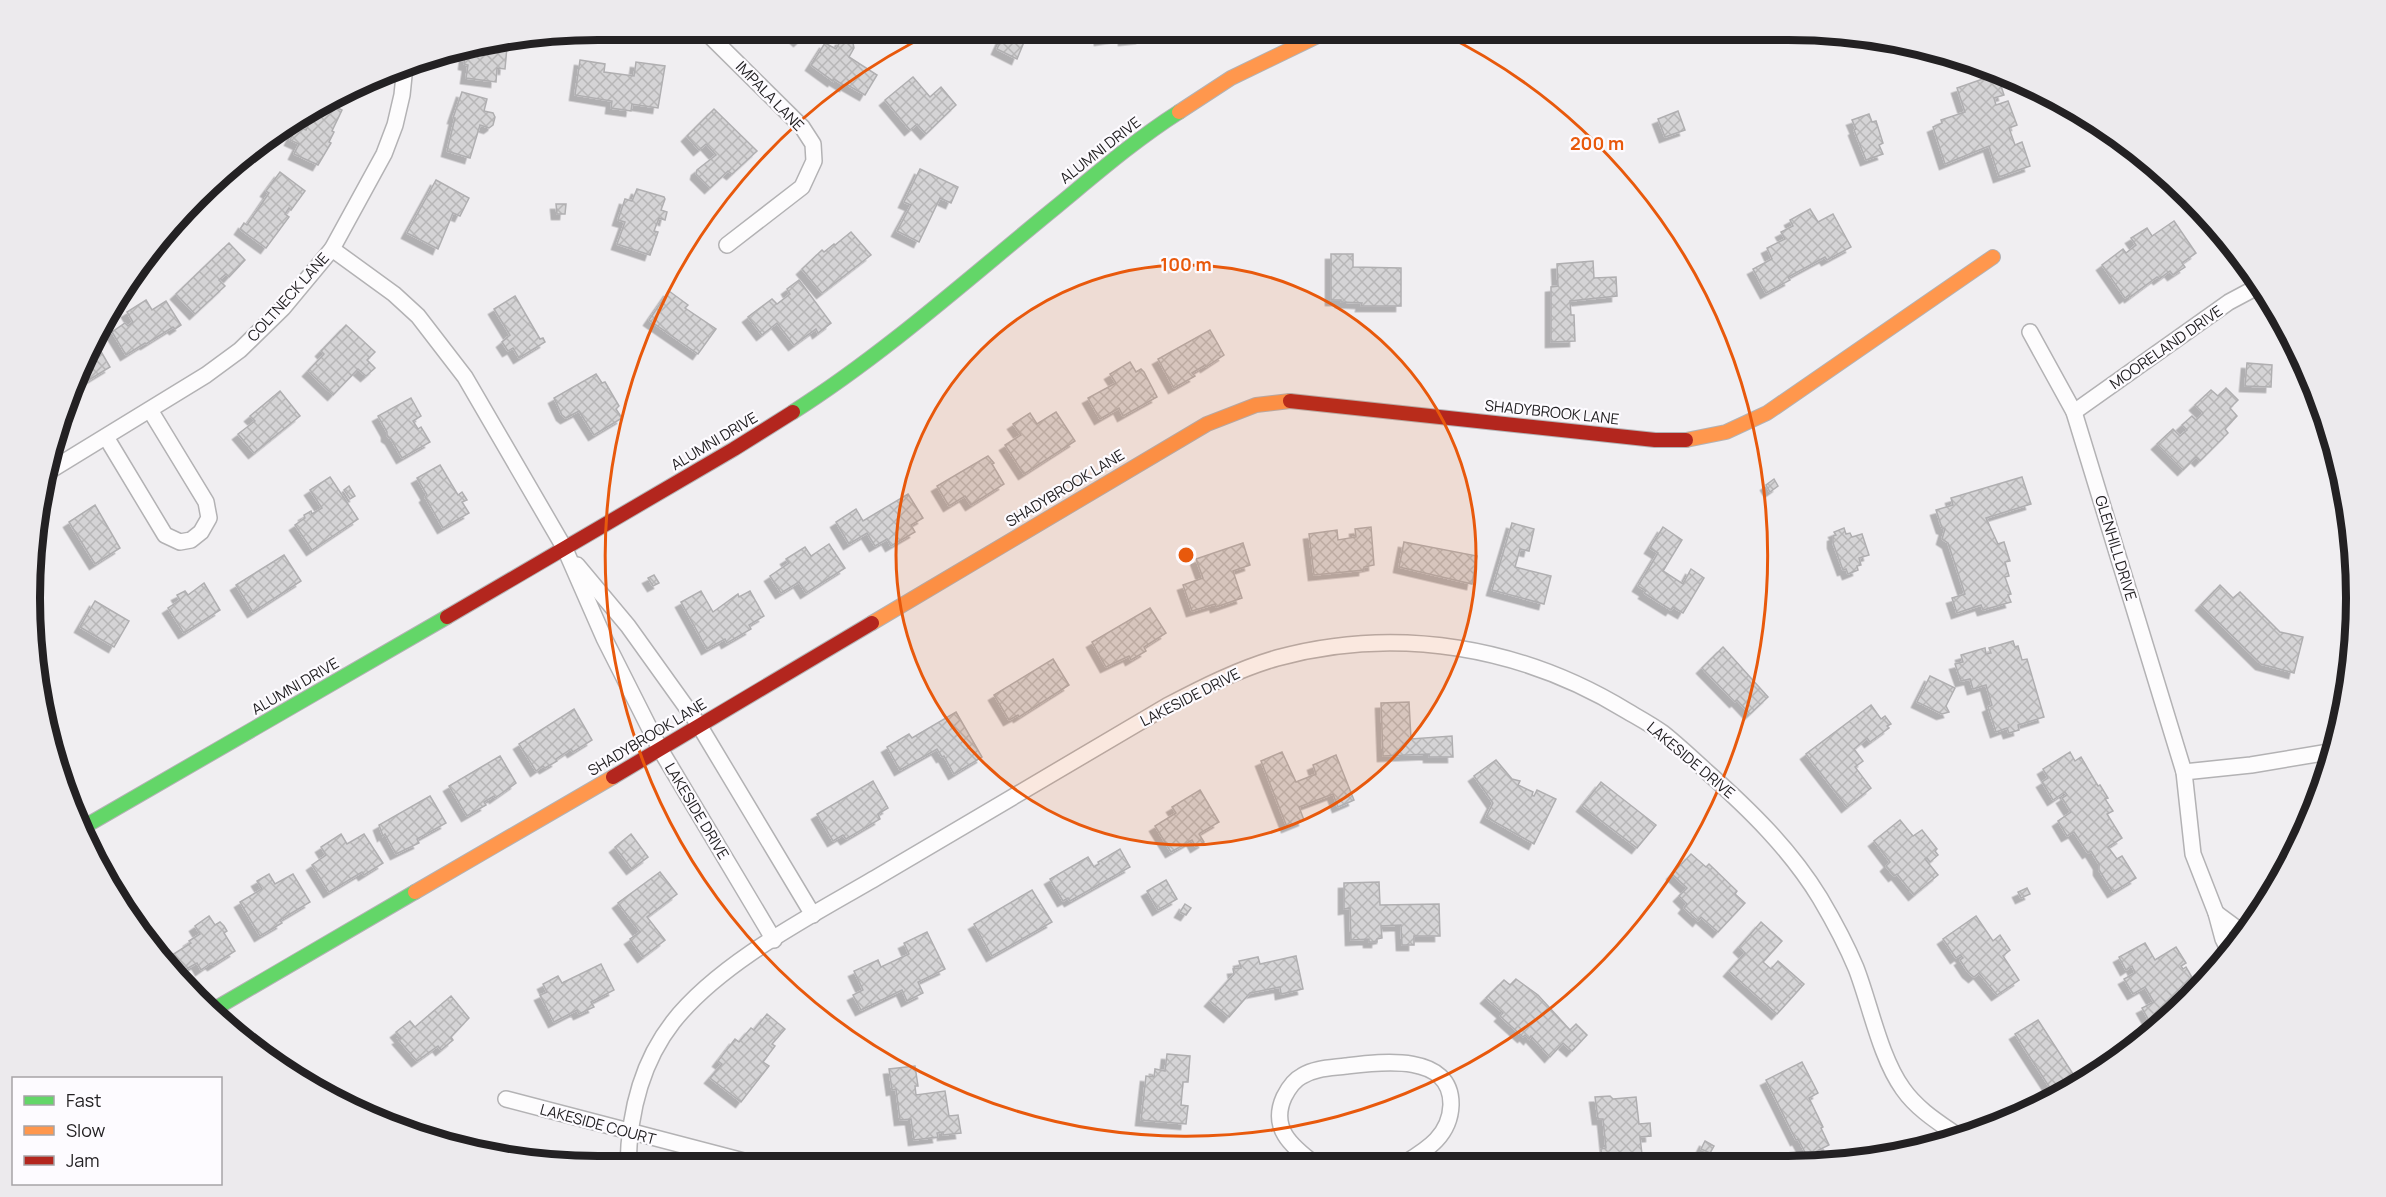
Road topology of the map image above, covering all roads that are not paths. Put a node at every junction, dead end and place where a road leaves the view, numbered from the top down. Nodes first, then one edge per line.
1 (715, 41) edge
2 (1307, 41) edge
3 (403, 76) edge
4 (727, 245) dead end
5 (332, 249) junction
6 (1993, 257) dead end
7 (2252, 290) edge
8 (2030, 332) dead end
9 (150, 410) junction
10 (2074, 411) junction
11 (106, 437) junction
12 (57, 466) edge
13 (565, 549) junction
14 (699, 725) junction
15 (660, 749) junction
16 (2323, 753) edge
17 (2184, 772) junction
18 (89, 824) edge
19 (2216, 913) junction
20 (813, 915) junction
21 (2237, 929) edge
22 (774, 940) junction
23 (2225, 944) edge
24 (219, 1007) edge
25 (506, 1099) dead end
26 (1952, 1131) edge
27 (628, 1133) junction
28 (628, 1156) edge
29 (722, 1156) edge
30 (1305, 1156) edge
31 (1415, 1156) edge

1 - 4 street, IMPALA LANE
2 - 13 street, ALUMNI DRIVE
3 - 5 street, COLTNECK LANE
5 - 9 street, COLTNECK LANE
5 - 13 street, LAKESIDE DRIVE
6 - 14 street, SHADYBROOK LANE
7 - 10 street, MOORELAND DRIVE
8 - 10 street, GLENHILL DRIVE
9 - 11 street, COLTNECK LANE
9 - 11 street
10 - 17 street, GLENHILL DRIVE
11 - 12 street, COLTNECK LANE
13 - 14 street, LAKESIDE DRIVE
13 - 15 street, LAKESIDE DRIVE
13 - 18 street, ALUMNI DRIVE
14 - 15 street, SHADYBROOK LANE
14 - 20 street, LAKESIDE DRIVE
15 - 22 street, LAKESIDE DRIVE
15 - 24 street, SHADYBROOK LANE
16 - 17 street
17 - 19 street, GLENHILL DRIVE
19 - 21 street
19 - 23 street, GLENHILL DRIVE
20 - 22 street, LAKESIDE DRIVE
20 - 26 street, LAKESIDE DRIVE
22 - 27 street, LAKESIDE DRIVE
25 - 27 street, LAKESIDE COURT
27 - 28 street, LAKESIDE DRIVE
27 - 29 street, LAKESIDE COURT
30 - 31 street

